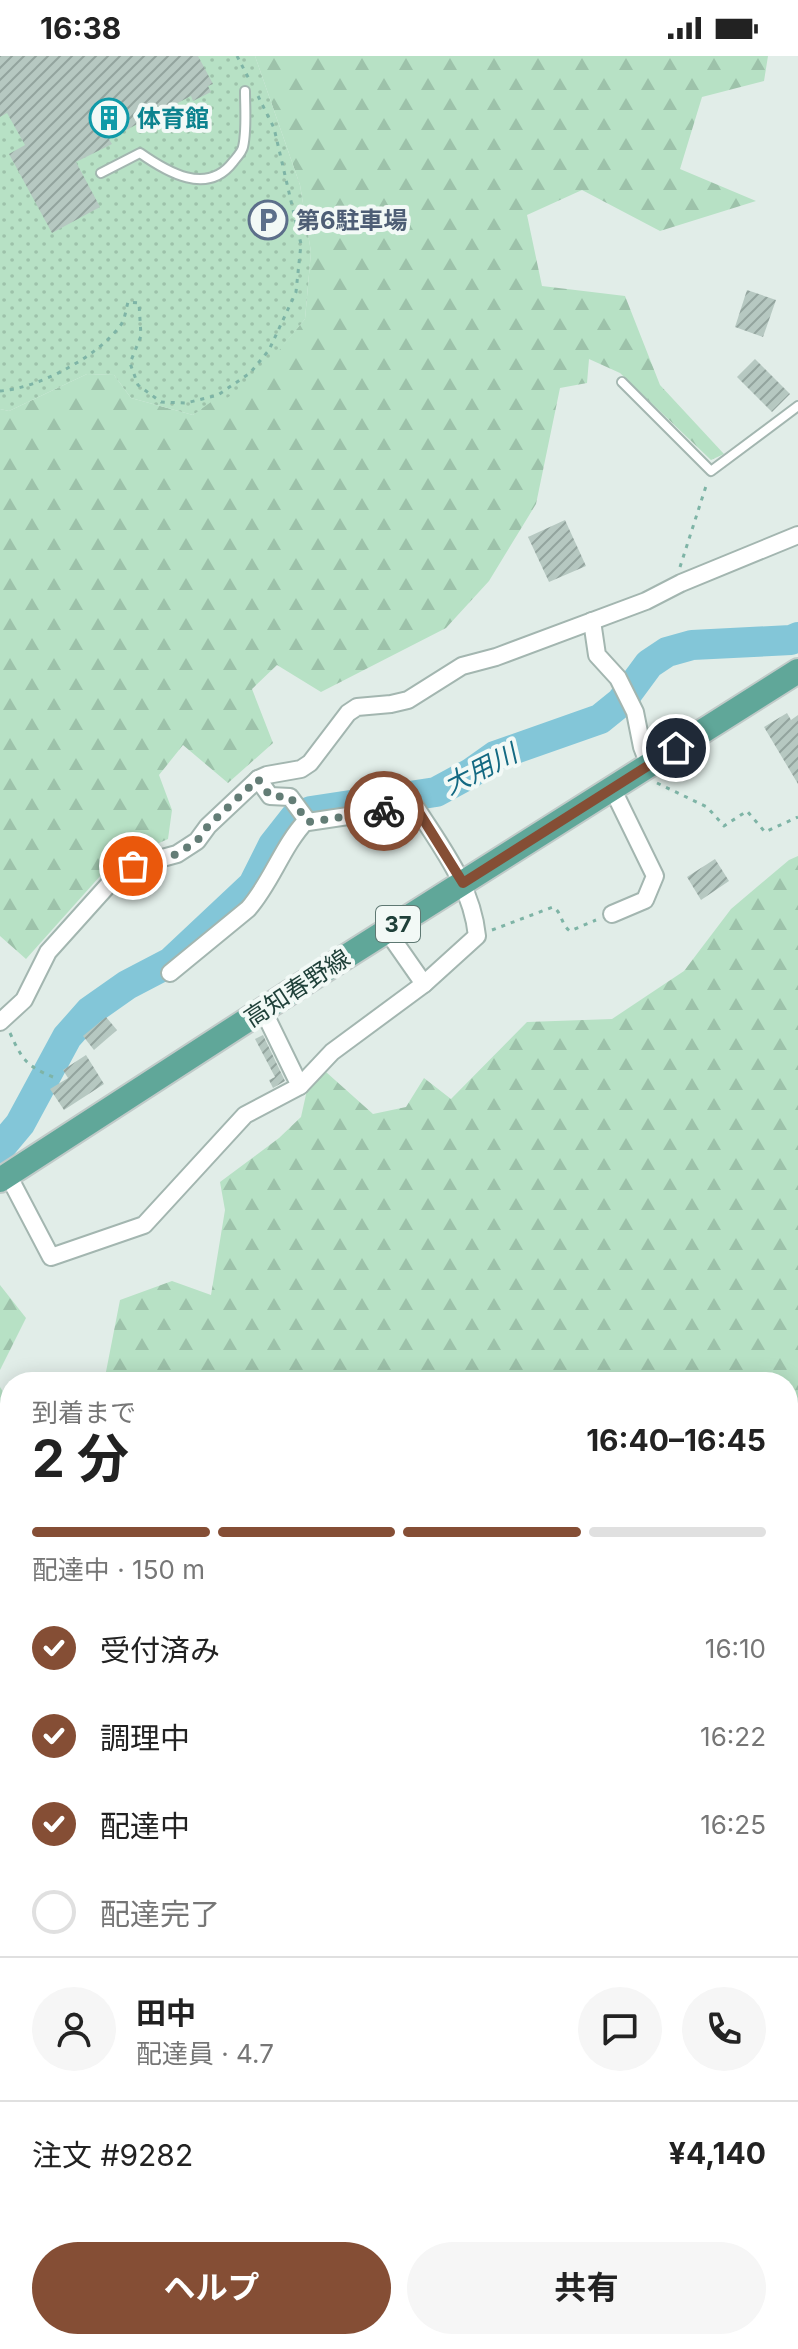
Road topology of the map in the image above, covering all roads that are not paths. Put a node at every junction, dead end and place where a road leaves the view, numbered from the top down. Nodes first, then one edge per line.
1 (245, 91) dead end
2 (101, 173) dead end
3 (622, 382) dead end
4 (798, 406) edge
5 (798, 535) edge
6 (592, 621) junction
7 (798, 671) edge
8 (642, 769) junction
9 (258, 779) junction
10 (612, 788) junction
11 (303, 814) junction
12 (463, 883) junction
13 (612, 914) road end
14 (387, 931) junction
15 (170, 973) dead end
16 (424, 984) junction
17 (263, 1010) junction
18 (2, 1021) edge
19 (300, 1086) junction
20 (4, 1177) edge

1 - 2 lane
3 - 4 lane
5 - 6 street
6 - 8 street
6 - 9 street
7 - 8 main road, 高知春野線 / 37
8 - 10 main road, 高知春野線 / 37
9 - 11 street
9 - 18 street
10 - 12 main road, 高知春野線 / 37
10 - 13 street
11 - 12 street
11 - 15 street
12 - 14 main road, 高知春野線 / 37
12 - 16 street
14 - 16 street
14 - 17 main road, 高知春野線 / 37
16 - 19 street
17 - 19 street
17 - 20 main road, 高知春野線 / 37
19 - 20 street

